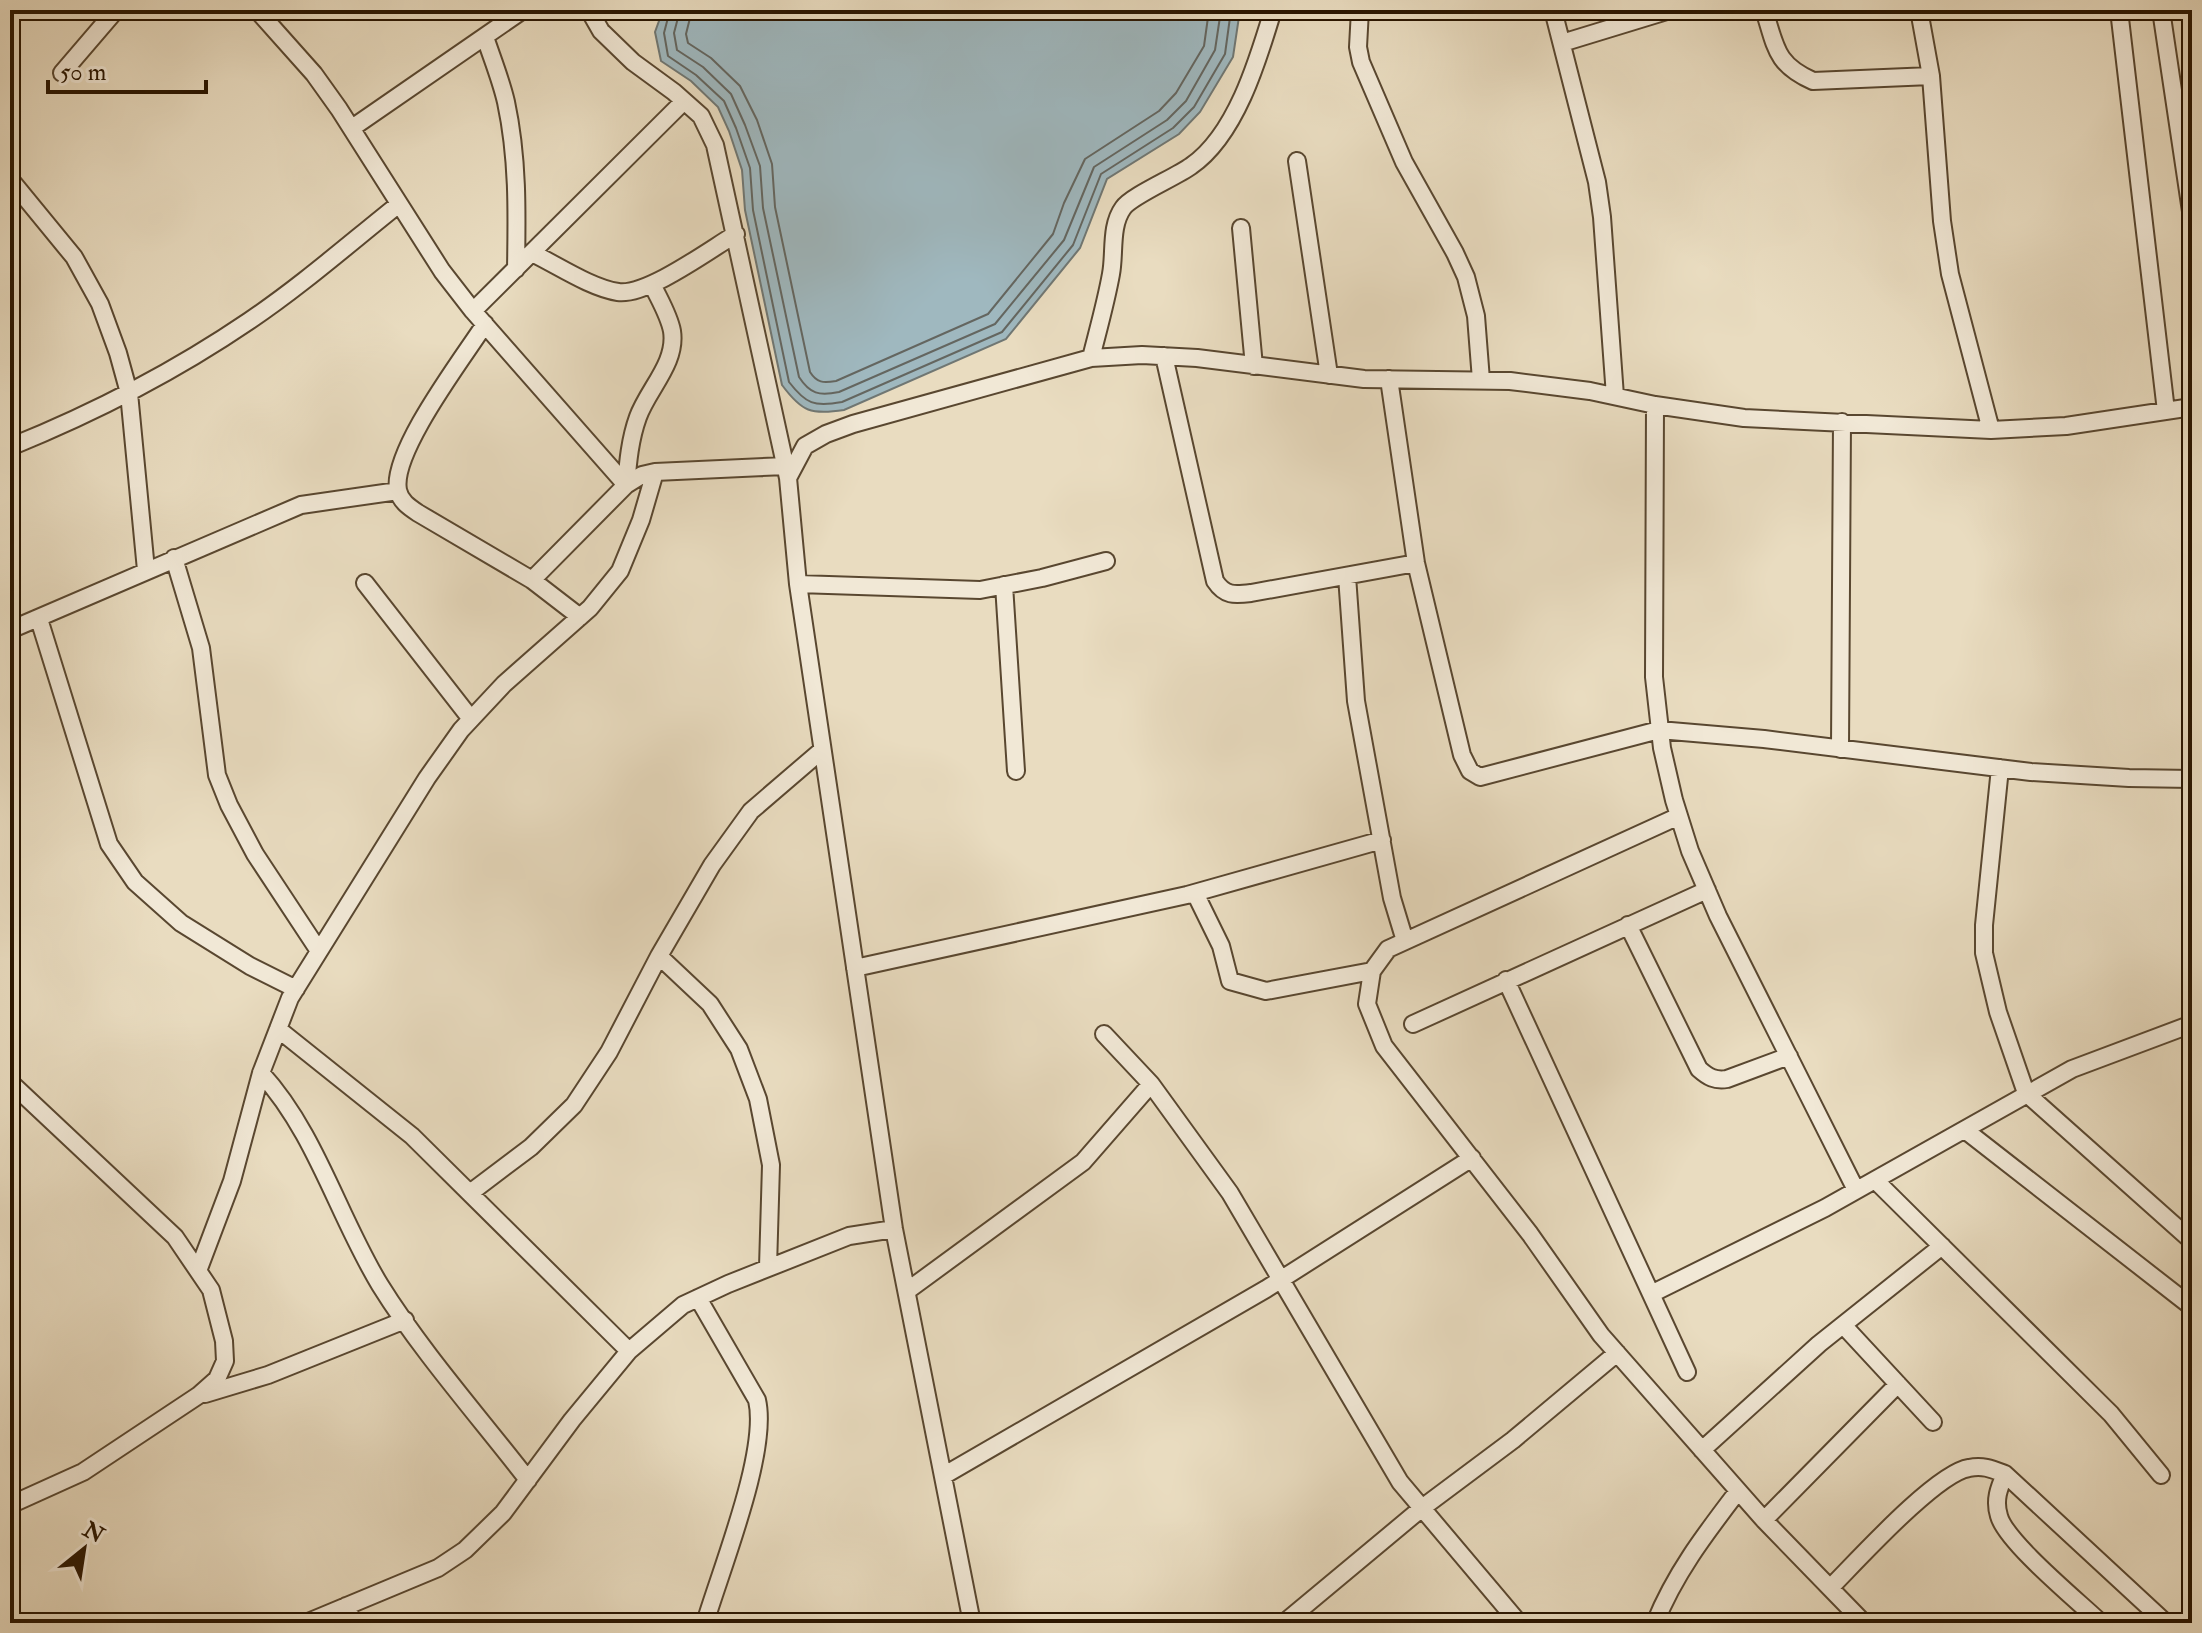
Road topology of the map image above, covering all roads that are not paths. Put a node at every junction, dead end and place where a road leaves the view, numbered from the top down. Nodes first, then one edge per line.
1 (116, 10) edge
2 (257, 10) edge
3 (523, 10) edge
4 (575, 10) edge
5 (589, 10) edge
6 (1273, 10) edge
7 (1360, 10) edge
8 (1553, 10) edge
9 (1670, 10) edge
10 (1764, 10) edge
11 (1919, 10) edge
12 (2119, 10) edge
13 (2161, 10) edge
14 (601, 31) junction
15 (485, 37) junction
16 (1562, 43) junction
17 (62, 73) dead end
18 (1931, 76) junction
19 (684, 101) junction
20 (352, 128) junction
21 (1297, 161) dead end
22 (10, 179) edge
23 (399, 204) junction
24 (2192, 218) edge
25 (1241, 228) dead end
26 (736, 234) junction
27 (532, 253) junction
28 (516, 269) junction
29 (652, 284) junction
30 (473, 311) junction
31 (485, 324) junction
32 (1164, 356) junction
33 (1091, 358) junction
34 (1254, 366) junction
35 (1329, 375) junction
36 (1389, 379) junction
37 (1481, 380) junction
38 (129, 393) junction
39 (1615, 396) junction
40 (1655, 405) junction
41 (2192, 407) edge
42 (2166, 411) junction
43 (1842, 422) junction
44 (1991, 430) junction
45 (10, 447) edge
46 (655, 472) junction
47 (787, 472) junction
48 (626, 485) junction
49 (398, 491) junction
50 (174, 558) junction
51 (1106, 561) dead end
52 (1416, 563) junction
53 (146, 570) junction
54 (1347, 576) junction
55 (532, 580) junction
56 (365, 583) dead end
57 (798, 584) junction
58 (1004, 585) junction
59 (580, 617) junction
60 (39, 619) junction
61 (10, 630) edge
62 (471, 719) junction
63 (1659, 730) junction
64 (1840, 749) junction
65 (822, 750) junction
66 (2000, 768) junction
67 (1016, 771) dead end
68 (2192, 779) edge
69 (1679, 816) junction
70 (1382, 840) junction
71 (1707, 890) junction
72 (1195, 893) junction
73 (1628, 925) junction
74 (1405, 941) junction
75 (319, 951) junction
76 (659, 956) junction
77 (855, 968) junction
78 (1372, 971) junction
79 (1506, 980) junction
80 (296, 989) junction
81 (1413, 1024) dead end
82 (2192, 1024) edge
83 (278, 1029) junction
84 (1104, 1034) dead end
85 (1789, 1056) junction
86 (261, 1073) junction
87 (10, 1082) edge
88 (1151, 1084) junction
89 (2026, 1093) junction
90 (1965, 1130) junction
91 (1472, 1158) junction
92 (1875, 1180) junction
93 (1856, 1190) junction
94 (470, 1193) junction
95 (894, 1229) junction
96 (2192, 1241) edge
97 (1942, 1246) junction
98 (768, 1267) junction
99 (198, 1271) junction
100 (1279, 1280) junction
101 (907, 1291) junction
102 (1651, 1294) junction
103 (698, 1298) junction
104 (2192, 1307) edge
105 (405, 1320) junction
106 (1844, 1326) junction
107 (629, 1351) junction
108 (1617, 1353) junction
109 (1687, 1372) dead end
110 (1898, 1384) junction
111 (199, 1395) junction
112 (1933, 1422) dead end
113 (1702, 1450) junction
114 (2005, 1474) junction
115 (2161, 1475) dead end
116 (943, 1476) junction
117 (528, 1480) junction
118 (1738, 1491) junction
119 (10, 1505) edge
120 (1422, 1508) junction
121 (1764, 1520) junction
122 (1830, 1588) junction
123 (346, 1606) junction
124 (306, 1623) edge
125 (354, 1623) edge
126 (705, 1623) edge
127 (972, 1623) edge
128 (1284, 1623) edge
129 (1519, 1623) edge
130 (1655, 1623) edge
131 (1864, 1623) edge
132 (2101, 1623) edge
133 (2166, 1623) edge

1 - 17 street
2 - 20 street
3 - 15 street
4 - 14 street
5 - 14 street
6 - 33 street
7 - 37 street
8 - 16 street
9 - 16 street
10 - 18 street
11 - 18 street
12 - 42 street
13 - 24 street
14 - 19 street
15 - 20 street
15 - 28 street
16 - 39 street
18 - 44 street
19 - 26 street
19 - 27 street
20 - 23 street
21 - 35 street
22 - 38 street
23 - 30 street
23 - 38 street
25 - 34 street
26 - 29 street
26 - 47 street
27 - 28 street
27 - 29 street
28 - 30 street
29 - 48 street
30 - 31 street
31 - 48 street
31 - 49 street
32 - 33 street
32 - 34 street
32 - 54 street
33 - 47 street
34 - 35 street
35 - 36 street
36 - 37 street
36 - 52 street
37 - 39 street
38 - 45 street
38 - 53 street
39 - 40 street
40 - 43 street
40 - 63 street
41 - 42 street
42 - 44 street
43 - 44 street
43 - 64 street
46 - 47 street
46 - 48 street
46 - 59 street
47 - 57 street
48 - 55 street
49 - 50 street
49 - 55 street
50 - 53 street
50 - 75 street
51 - 58 street
52 - 54 street
52 - 63 street
53 - 60 street
54 - 70 street
55 - 59 street
56 - 62 street
57 - 58 street
57 - 65 street
58 - 67 street
59 - 62 street
60 - 61 street
60 - 80 street
62 - 75 street
63 - 64 street
63 - 69 street
64 - 66 street
65 - 76 street
65 - 77 street
66 - 68 street
66 - 89 street
69 - 71 street
69 - 74 street
70 - 72 street
70 - 74 street
71 - 73 street
71 - 85 street
72 - 77 street
72 - 78 street
73 - 79 street
73 - 85 street
74 - 78 street
75 - 80 street
76 - 94 street
76 - 98 street
77 - 95 street
78 - 91 street
79 - 81 street
79 - 102 street
80 - 83 street
82 - 89 street
83 - 86 street
83 - 94 street
84 - 88 street
85 - 93 street
86 - 99 street
86 - 105 street
87 - 99 street
88 - 100 street
88 - 101 street
89 - 90 street
89 - 96 street
90 - 92 street
90 - 104 street
91 - 100 street
91 - 108 street
92 - 93 street
92 - 97 street
93 - 102 street
94 - 107 street
95 - 98 street
95 - 101 street
97 - 106 street
97 - 115 street
98 - 103 street
99 - 111 street
100 - 116 street
100 - 120 street
101 - 116 street
102 - 109 street
103 - 107 street
103 - 126 street
105 - 111 street
105 - 117 street
106 - 110 street
106 - 113 street
107 - 117 street
108 - 113 street
108 - 120 street
110 - 112 street
110 - 121 street
111 - 119 street
113 - 118 street
114 - 122 street
114 - 132 street
114 - 133 street
116 - 127 street
117 - 123 street
118 - 121 street
118 - 130 street
120 - 128 street
120 - 129 street
121 - 122 street
122 - 131 street
123 - 124 street
123 - 125 street

